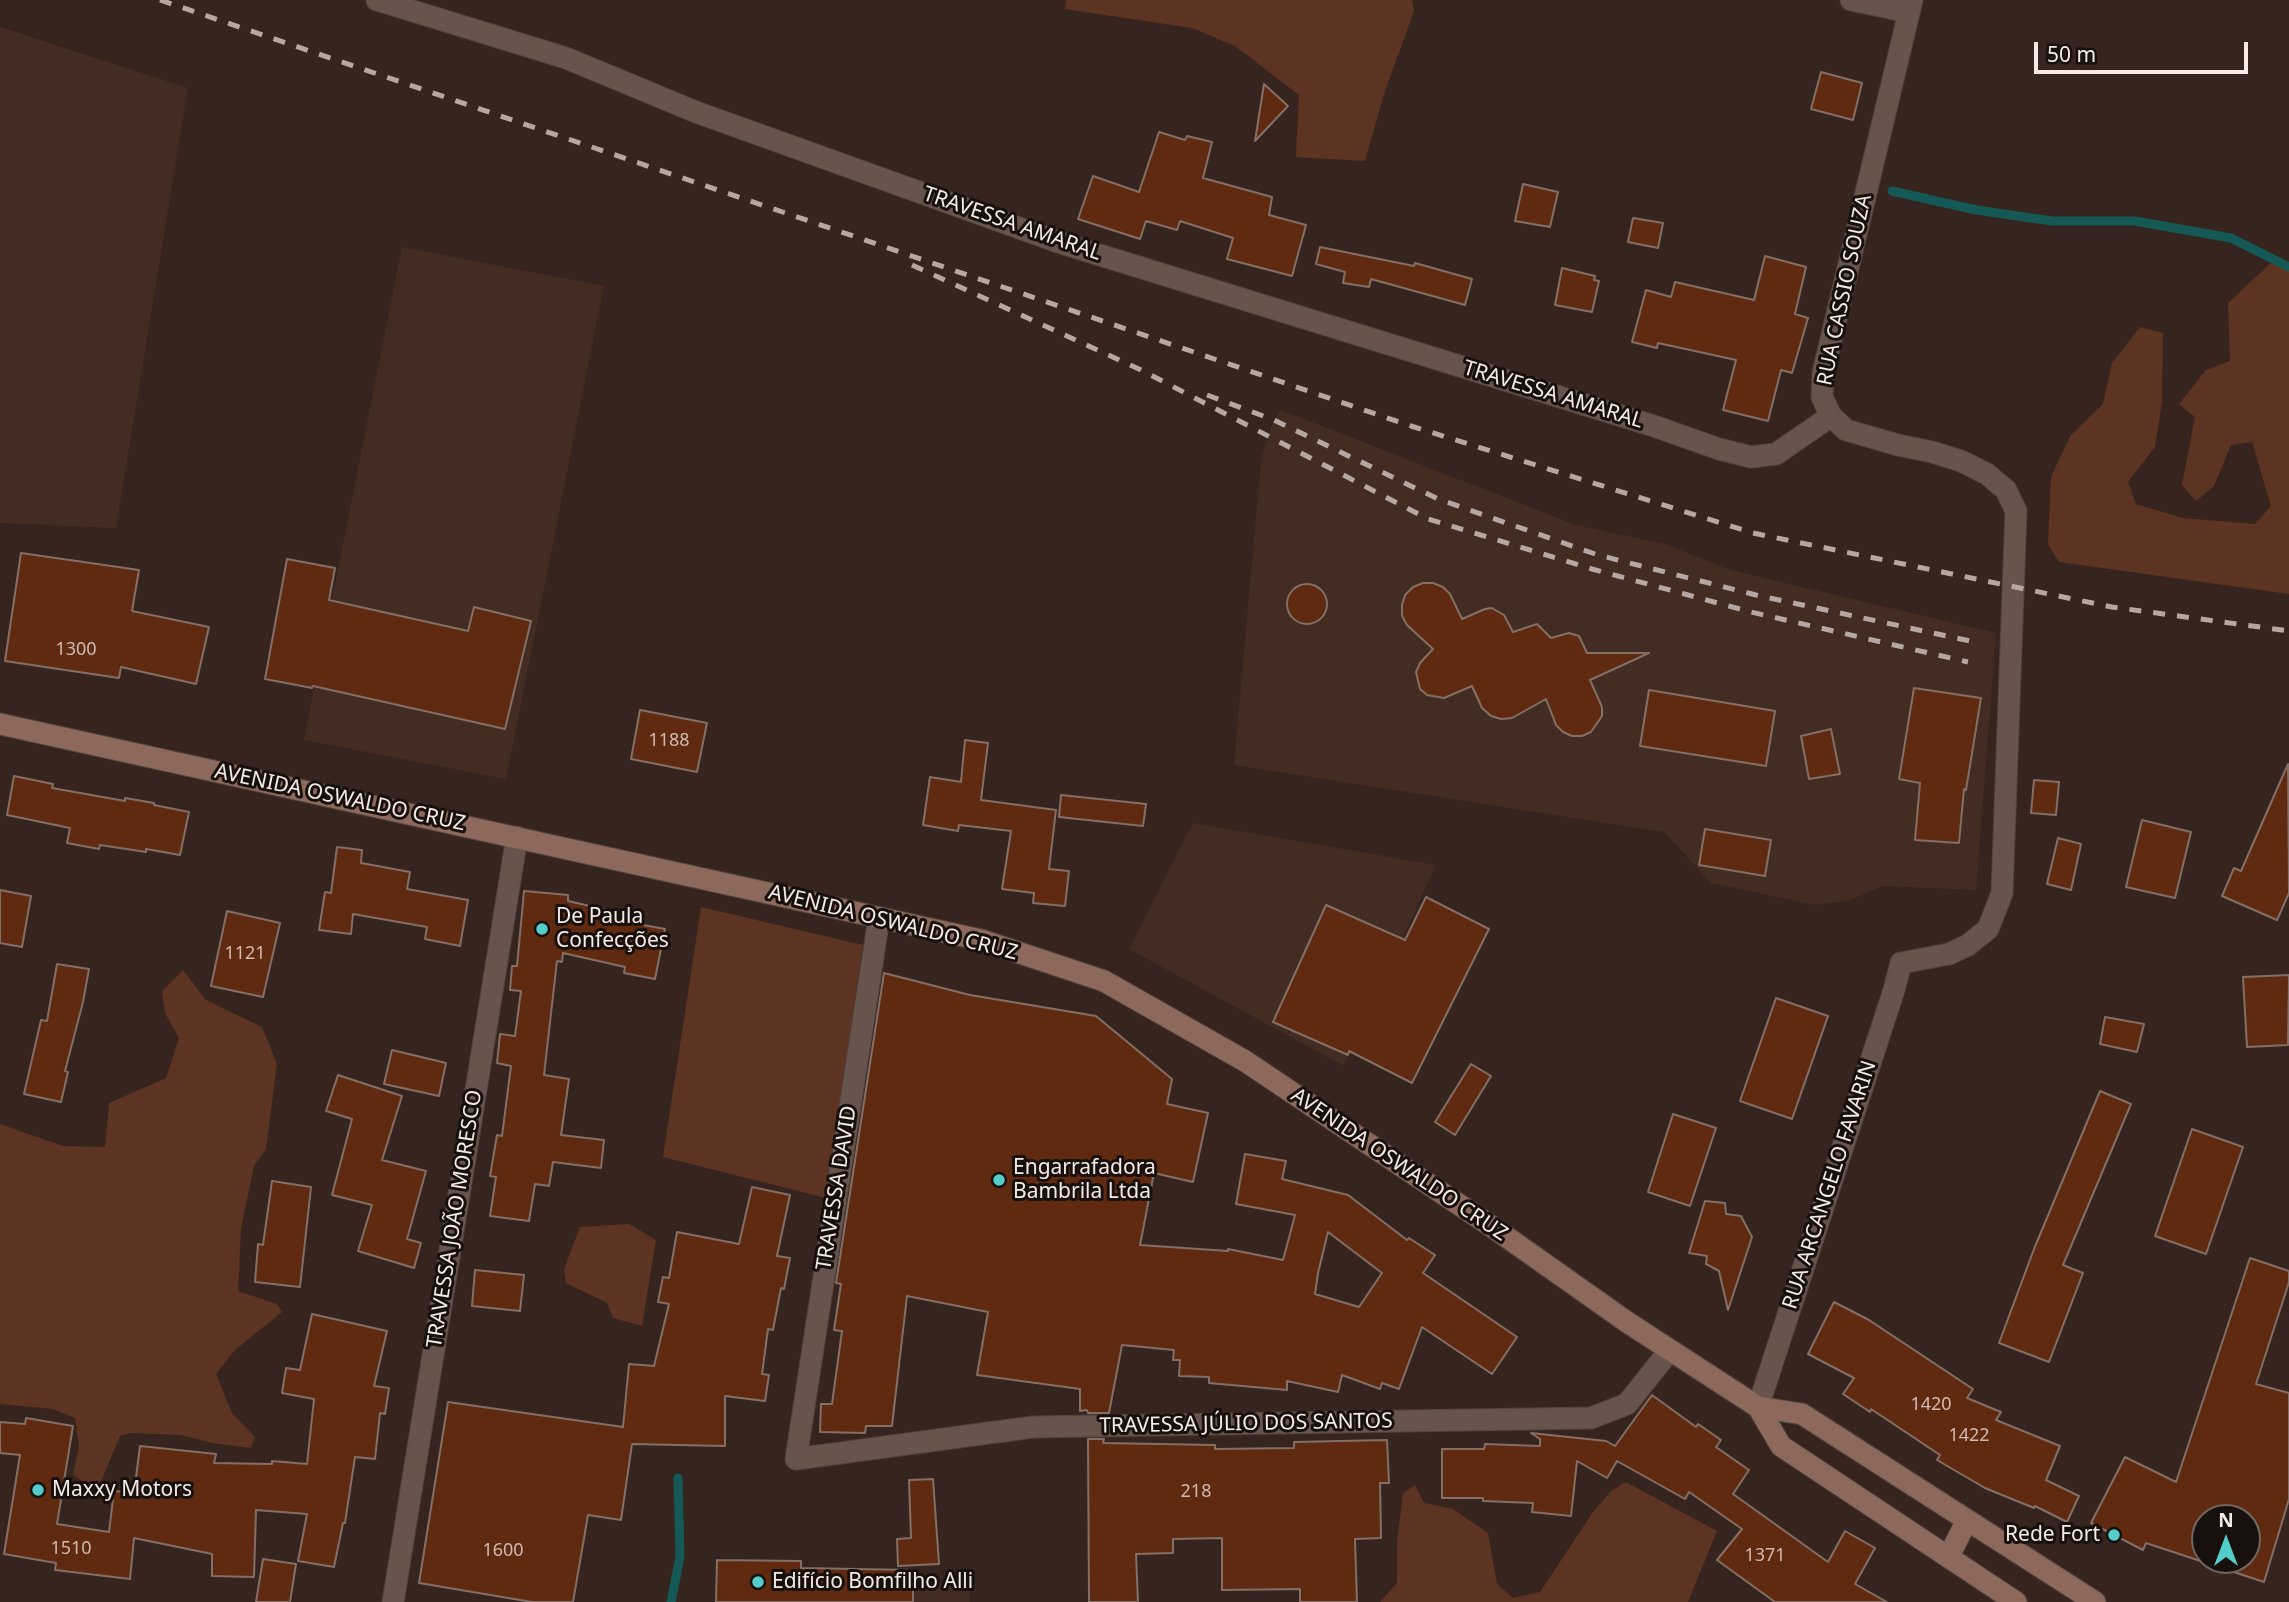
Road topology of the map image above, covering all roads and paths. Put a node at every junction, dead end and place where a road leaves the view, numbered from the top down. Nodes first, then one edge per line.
1 (377, 0) edge
2 (1851, 0) edge
3 (1910, 6) edge
4 (1831, 416) junction
5 (0, 724) edge
6 (516, 837) junction
7 (879, 918) junction
8 (1901, 963) joint
9 (1670, 1350) junction
10 (1758, 1407) junction
11 (796, 1459) joint
12 (1968, 1520) junction
13 (1949, 1556) junction
14 (393, 1602) edge
15 (2016, 1602) edge
16 (2095, 1602) edge

1 - 4 street, TRAVESSA AMARAL
2 - 3 street
3 - 4 street, RUA CASSIO SOUZA
4 - 8 street, RUA CASSIO SOUZA
5 - 6 street, AVENIDA OSWALDO CRUZ
6 - 7 street, AVENIDA OSWALDO CRUZ
6 - 14 street, TRAVESSA JOÃO MORESCO
7 - 9 street, AVENIDA OSWALDO CRUZ
7 - 11 street, TRAVESSA DAVID
8 - 10 street, RUA ARCANGELO FAVARIN
9 - 10 street, AVENIDA OSWALDO CRUZ
9 - 11 street, TRAVESSA JÚLIO DOS SANTOS
10 - 12 street, AVENIDA OSWALDO CRUZ
10 - 13 street, AVENIDA OSWALDO CRUZ
12 - 13 street
12 - 16 street, AVENIDA OSWALDO CRUZ
13 - 15 street, AVENIDA OSWALDO CRUZ

